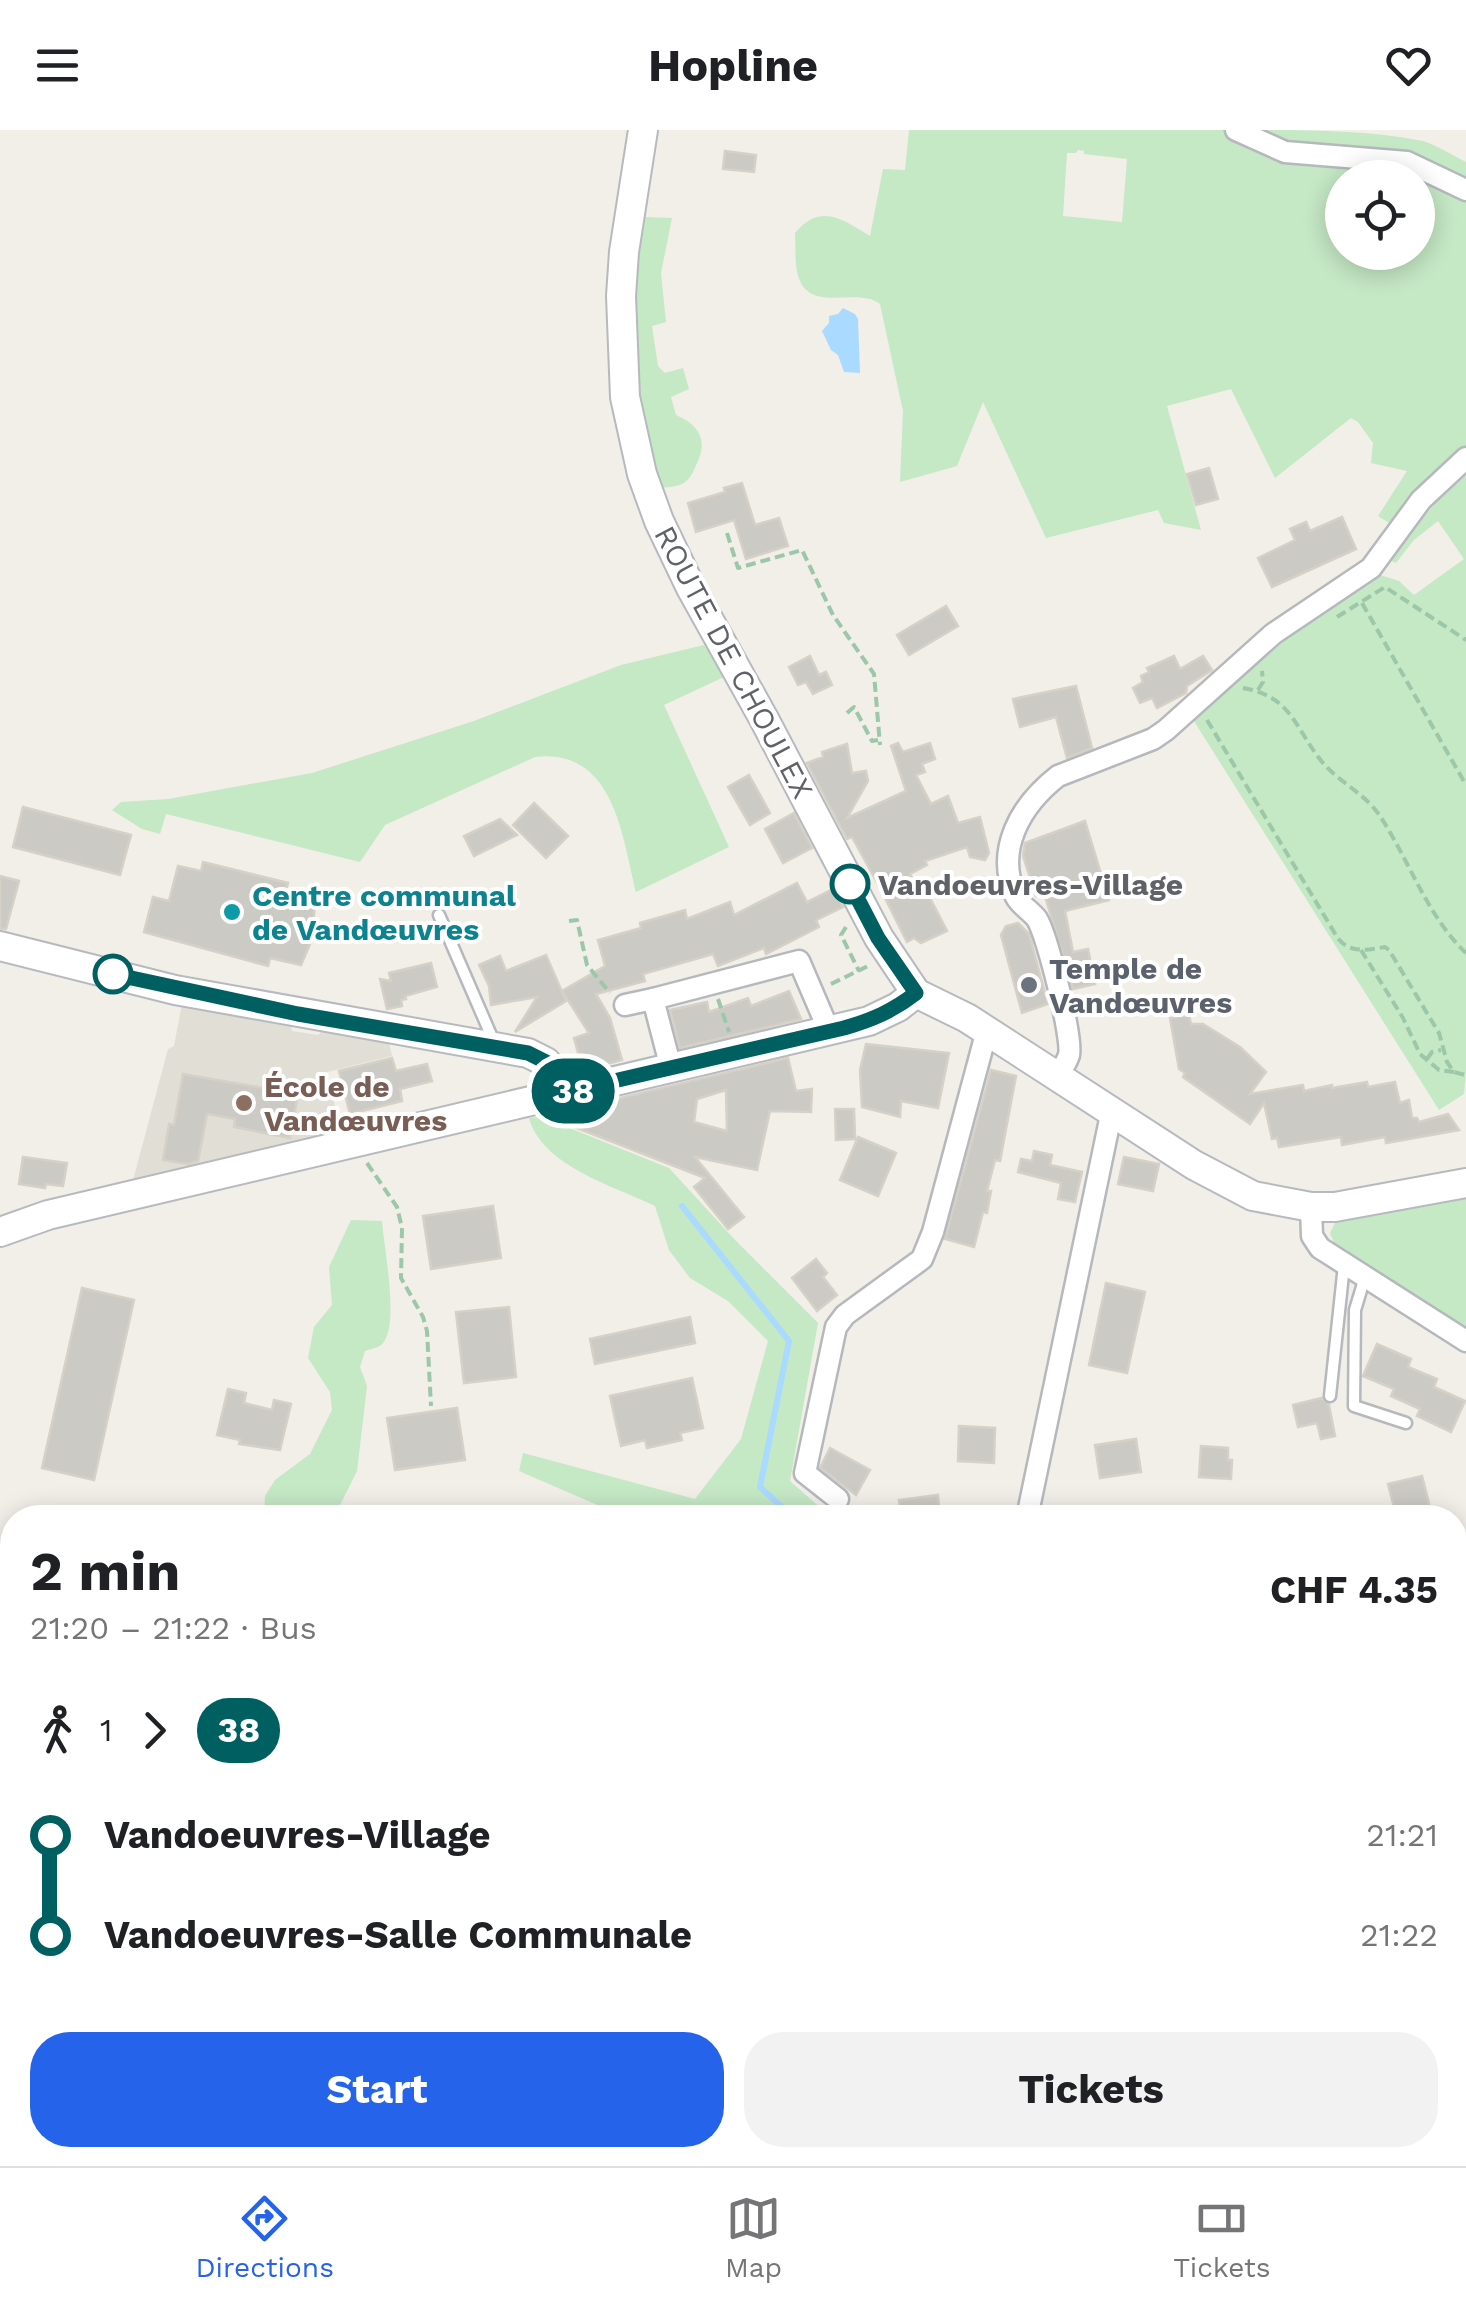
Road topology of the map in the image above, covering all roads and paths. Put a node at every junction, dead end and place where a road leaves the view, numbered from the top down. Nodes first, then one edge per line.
1 (643, 130) edge
2 (1236, 130) edge
3 (1466, 190) edge
4 (1466, 458) edge
5 (727, 533) dead end
6 (1361, 601) junction
7 (1331, 620) dead end
8 (1466, 640) edge
9 (1265, 665) dead end
10 (1258, 690) junction
11 (1234, 692) dead end
12 (847, 713) dead end
13 (1200, 720) dead end
14 (1466, 785) edge
15 (438, 915) dead end
16 (569, 922) dead end
17 (848, 922) dead end
18 (0, 946) edge
19 (1360, 950) junction
20 (1466, 953) edge
21 (877, 962) dead end
22 (859, 971) junction
23 (712, 985) junction
24 (812, 992) junction
25 (916, 993) junction
26 (653, 999) junction
27 (625, 1005) joint
28 (829, 1030) junction
29 (987, 1030) junction
30 (496, 1048) junction
31 (1441, 1050) junction
32 (714, 1057) junction
33 (1427, 1059) junction
34 (671, 1068) junction
35 (1454, 1072) junction
36 (1464, 1075) edge
37 (1058, 1076) junction
38 (566, 1092) junction
39 (1112, 1110) junction
40 (352, 1144) junction
41 (1466, 1183) edge
42 (1311, 1207) junction
43 (0, 1232) edge
44 (1344, 1264) junction
45 (1365, 1277) junction
46 (1466, 1340) edge
47 (1330, 1396) dead end
48 (431, 1406) dead end
49 (1406, 1423) dead end
50 (838, 1499) dead end
51 (1030, 1505) edge

1 - 25 street, ROUTE DE CHOULEX
2 - 3 street
4 - 37 street
5 - 12 path
6 - 7 path
6 - 8 path
6 - 14 path
9 - 10 path
10 - 11 path
10 - 20 path
13 - 19 path
15 - 30 lane
16 - 27 path
17 - 22 path
18 - 30 street
19 - 31 path
19 - 33 path
21 - 22 path
22 - 24 path
23 - 24 street
23 - 26 street
23 - 32 path
24 - 28 street
25 - 28 street
25 - 29 street
26 - 27 street
26 - 34 street
28 - 32 street
29 - 37 street
29 - 50 street
30 - 38 street
31 - 33 path
31 - 35 path
32 - 34 street
33 - 35 path
34 - 38 street
35 - 36 path
37 - 39 street
38 - 40 street
39 - 42 street
39 - 51 street
40 - 43 street
40 - 48 path
41 - 42 street
42 - 44 street
44 - 45 street
44 - 47 lane
45 - 46 street
45 - 49 lane

